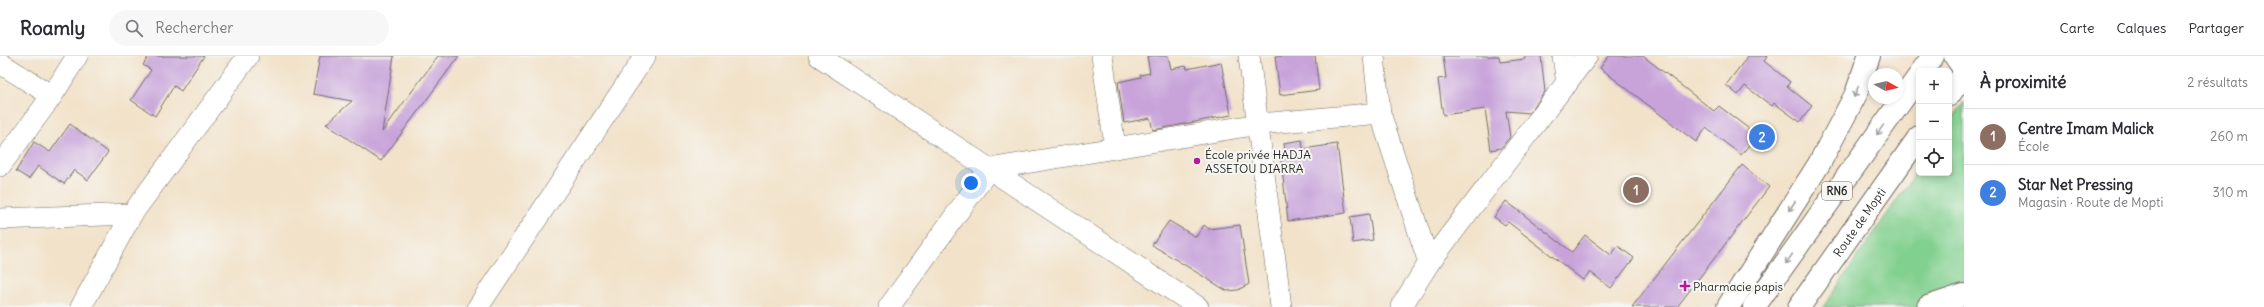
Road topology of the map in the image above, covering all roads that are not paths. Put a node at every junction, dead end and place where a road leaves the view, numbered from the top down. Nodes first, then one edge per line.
1 (77, 56) edge
2 (248, 56) edge
3 (645, 56) edge
4 (819, 56) edge
5 (1102, 56) edge
6 (1249, 56) edge
7 (1374, 56) edge
8 (1563, 56) edge
9 (1587, 56) edge
10 (1869, 56) edge
11 (1933, 56) edge
12 (1955, 56) edge
13 (0, 63) edge
14 (1924, 68) edge
15 (1964, 69) edge
16 (1964, 74) edge
17 (1916, 80) edge
18 (1567, 84) junction
19 (1952, 91) edge
20 (52, 96) junction
21 (1380, 113) junction
22 (1259, 124) junction
23 (1917, 140) edge
24 (1115, 147) junction
25 (0, 166) edge
26 (989, 169) junction
27 (132, 214) junction
28 (0, 219) edge
29 (1429, 263) junction
30 (1964, 295) edge
31 (81, 307) edge
32 (478, 307) edge
33 (889, 307) edge
34 (1198, 307) edge
35 (1281, 307) edge
36 (1401, 307) edge
37 (1728, 307) edge
38 (1754, 307) edge
39 (1799, 307) edge
40 (1928, 307) edge

1 - 20 street
2 - 27 street
3 - 32 street
4 - 26 street
5 - 24 street
6 - 22 street
7 - 21 street
8 - 18 street
9 - 18 street
10 -> 37 main road
11 - 14 main road
12 - 15 main road
13 - 20 street
16 - 19 main road
17 -> 38 main road, RN6
18 - 29 street
20 - 25 street
21 - 22 street
21 - 29 street
22 - 24 street
22 - 35 street
23 - 39 main road, Route de Mopti
24 - 26 street
26 - 33 street
26 - 34 street
27 - 28 street
27 - 31 street
29 - 36 street
30 - 40 main road

